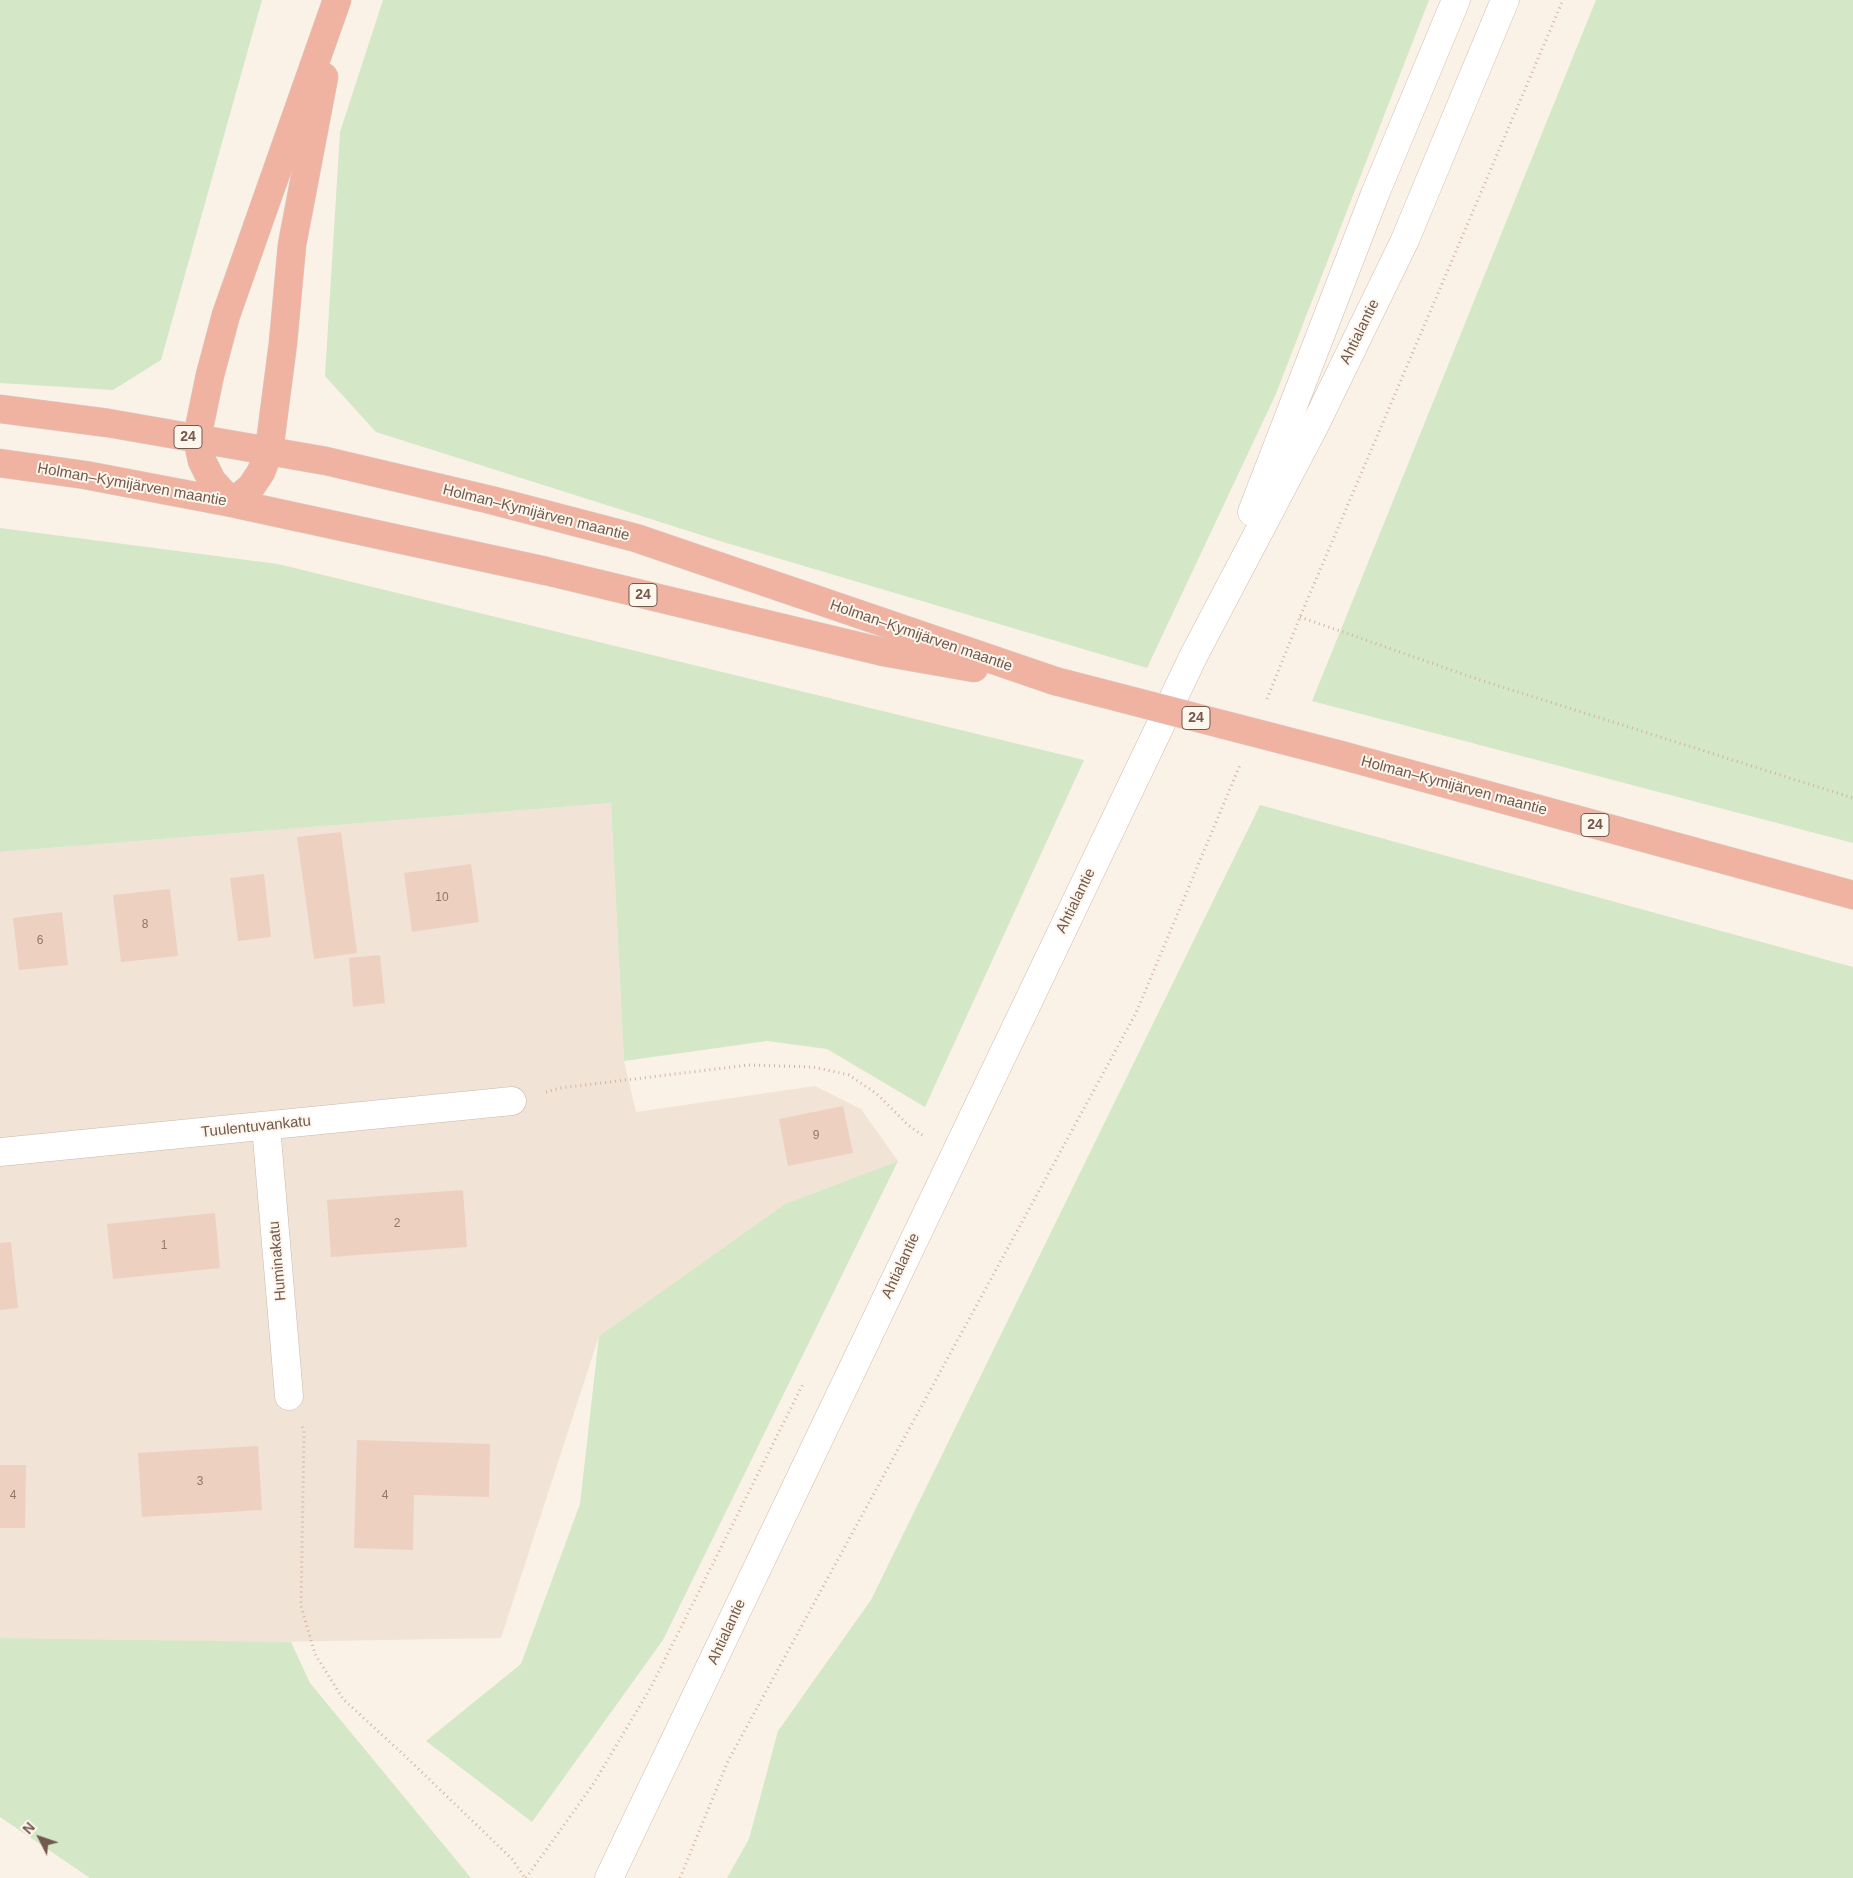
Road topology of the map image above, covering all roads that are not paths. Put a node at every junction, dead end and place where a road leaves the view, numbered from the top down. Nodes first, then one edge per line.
1 (338, 0) edge
2 (1456, 0) edge
3 (1505, 0) edge
4 (0, 410) edge
5 (197, 438) junction
6 (269, 451) junction
7 (0, 463) edge
8 (232, 503) junction
9 (1194, 655) junction
10 (1055, 681) junction
11 (1853, 895) edge
12 (512, 1101) road end
13 (266, 1126) junction
14 (0, 1152) edge
15 (290, 1396) road end
16 (609, 1878) edge

1 - 5 highway
1 - 6 highway
2 - 9 main road, Ahtialantie
3 - 9 main road, Ahtialantie
4 - 5 highway, Holman–Kymijärven maantie / 24
5 - 6 highway, Holman–Kymijärven maantie / 24
5 - 8 highway
6 - 8 highway
6 - 10 highway, Holman–Kymijärven maantie / 24
7 - 8 highway, Holman–Kymijärven maantie / 24
8 - 10 highway, Holman–Kymijärven maantie / 24
9 - 16 main road, Ahtialantie
10 - 11 highway, Holman–Kymijärven maantie / 24, bridge
12 - 13 main road, Tuulentuvankatu
13 - 14 main road, Tuulentuvankatu
13 - 15 main road, Huminakatu

